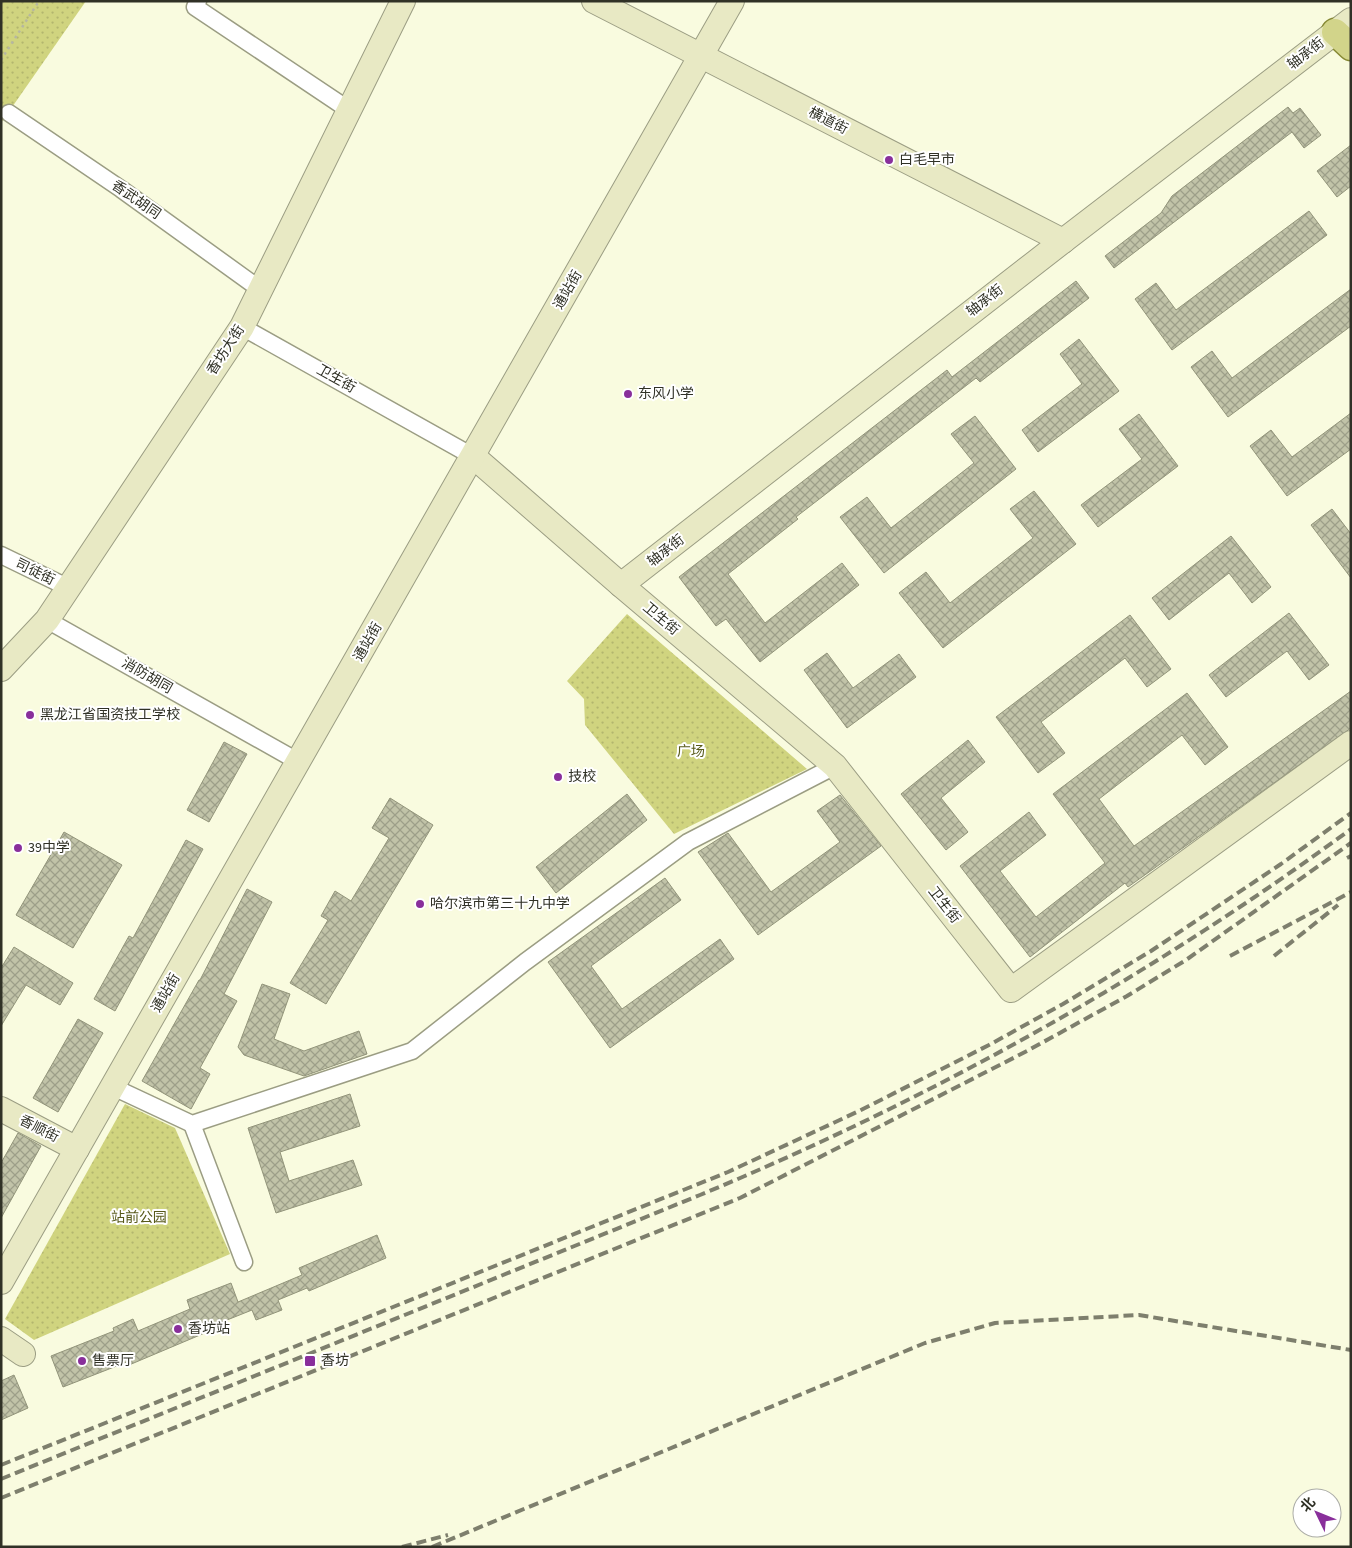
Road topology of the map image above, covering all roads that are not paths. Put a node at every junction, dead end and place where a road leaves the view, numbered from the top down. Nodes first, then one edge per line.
1 (198, 1) edge
2 (403, 1) edge
3 (594, 1) edge
4 (732, 1) edge
5 (1346, 33) edge
6 (701, 56) junction
7 (349, 110) junction
8 (9, 113) dead end
9 (1063, 241) junction
10 (261, 290) junction
11 (242, 326) junction
12 (474, 457) junction
13 (1, 555) edge
14 (621, 585) junction
15 (69, 588) junction
16 (48, 620) junction
17 (1, 669) edge
18 (1351, 743) edge
19 (299, 762) junction
20 (835, 766) junction
21 (112, 1088) junction
22 (1, 1109) edge
23 (192, 1124) junction
24 (77, 1149) junction
25 (244, 1262) dead end
26 (1, 1282) edge
27 (1, 1339) edge
28 (23, 1354) dead end

1 - 7 street
2 - 7 street, 香坊大街
3 - 6 street, 横道街
4 - 6 street, 通站街
5 - 9 street, 轴承街
6 - 9 street, 横道街
6 - 12 street, 通站街
7 - 10 street, 香坊大街
8 - 10 street, 香武胡同
9 - 14 street, 轴承街
10 - 11 street, 香坊大街
11 - 12 street, 卫生街
11 - 15 street, 香坊大街
12 - 14 street, 卫生街
12 - 19 street, 通站街
13 - 15 street, 司徒街
14 - 20 street, 卫生街
15 - 16 street, 香坊大街
16 - 17 street, 香坊大街
16 - 19 street, 消防胡同
18 - 20 street, 卫生街
19 - 21 street, 通站街
20 - 23 street
21 - 23 street
21 - 24 street, 通站街
22 - 24 street, 香顺街
23 - 25 street
24 - 26 street, 通站街
27 - 28 street

